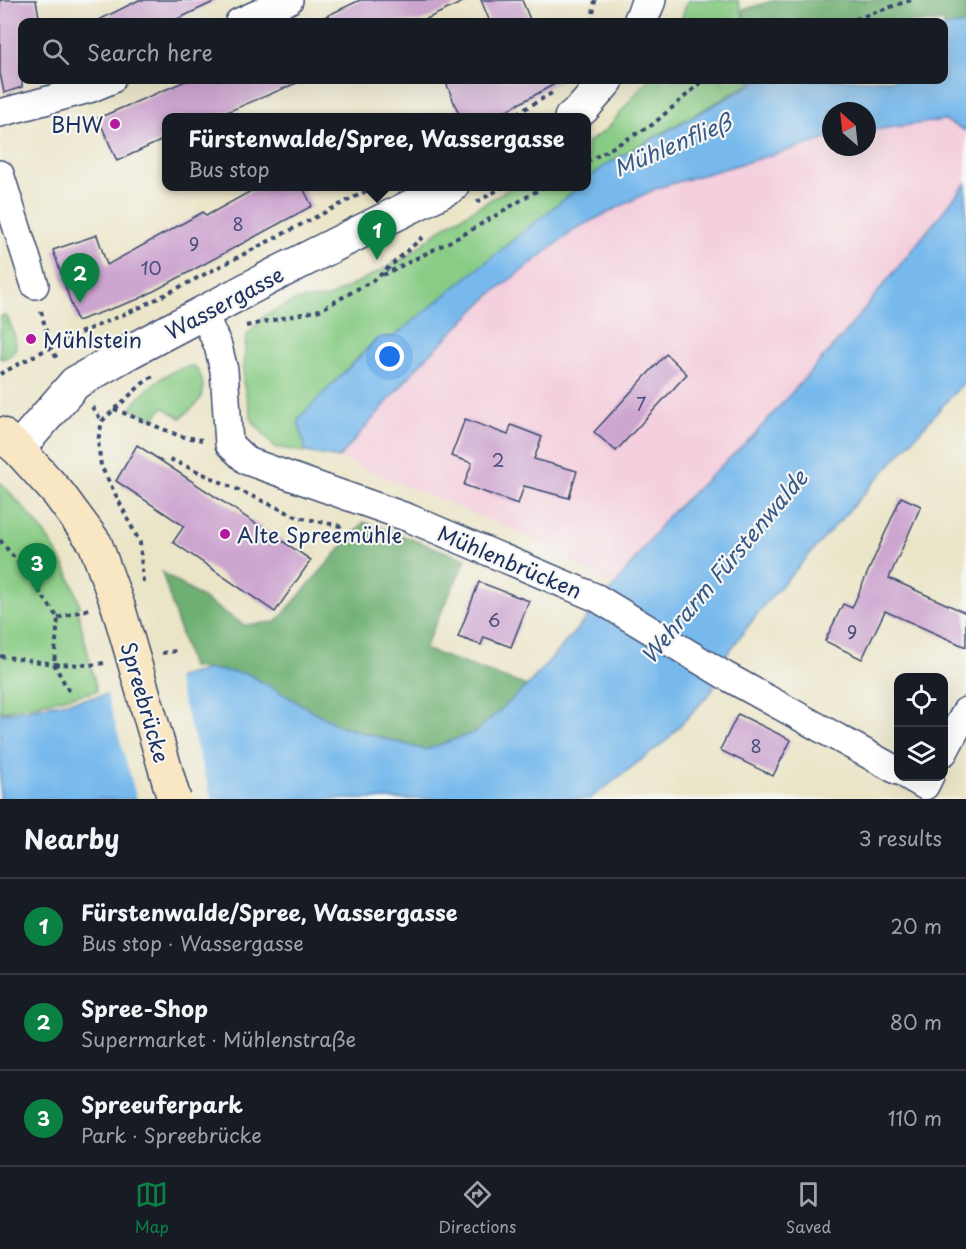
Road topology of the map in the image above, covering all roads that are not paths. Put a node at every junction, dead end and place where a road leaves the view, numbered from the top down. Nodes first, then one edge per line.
1 (288, 0) edge
2 (649, 0) edge
3 (248, 18) edge
4 (642, 18) edge
5 (101, 84) edge
6 (604, 84) edge
7 (563, 105) edge
8 (0, 114) edge
9 (0, 174) edge
10 (442, 191) edge
11 (35, 285) road end
12 (203, 312) junction
13 (9, 442) edge
14 (966, 711) edge
15 (948, 745) edge
16 (894, 769) edge
17 (916, 781) edge
18 (928, 781) edge
19 (174, 799) edge

1 - 3 street
2 - 4 street
5 - 8 street
6 - 7 street
9 - 11 street
10 - 12 street, Wassergasse
12 - 13 street, Wassergasse
12 - 16 street, Mühlenbrücken
13 - 19 main road, Spreebrücke, bridge
14 - 15 street
17 - 18 street

